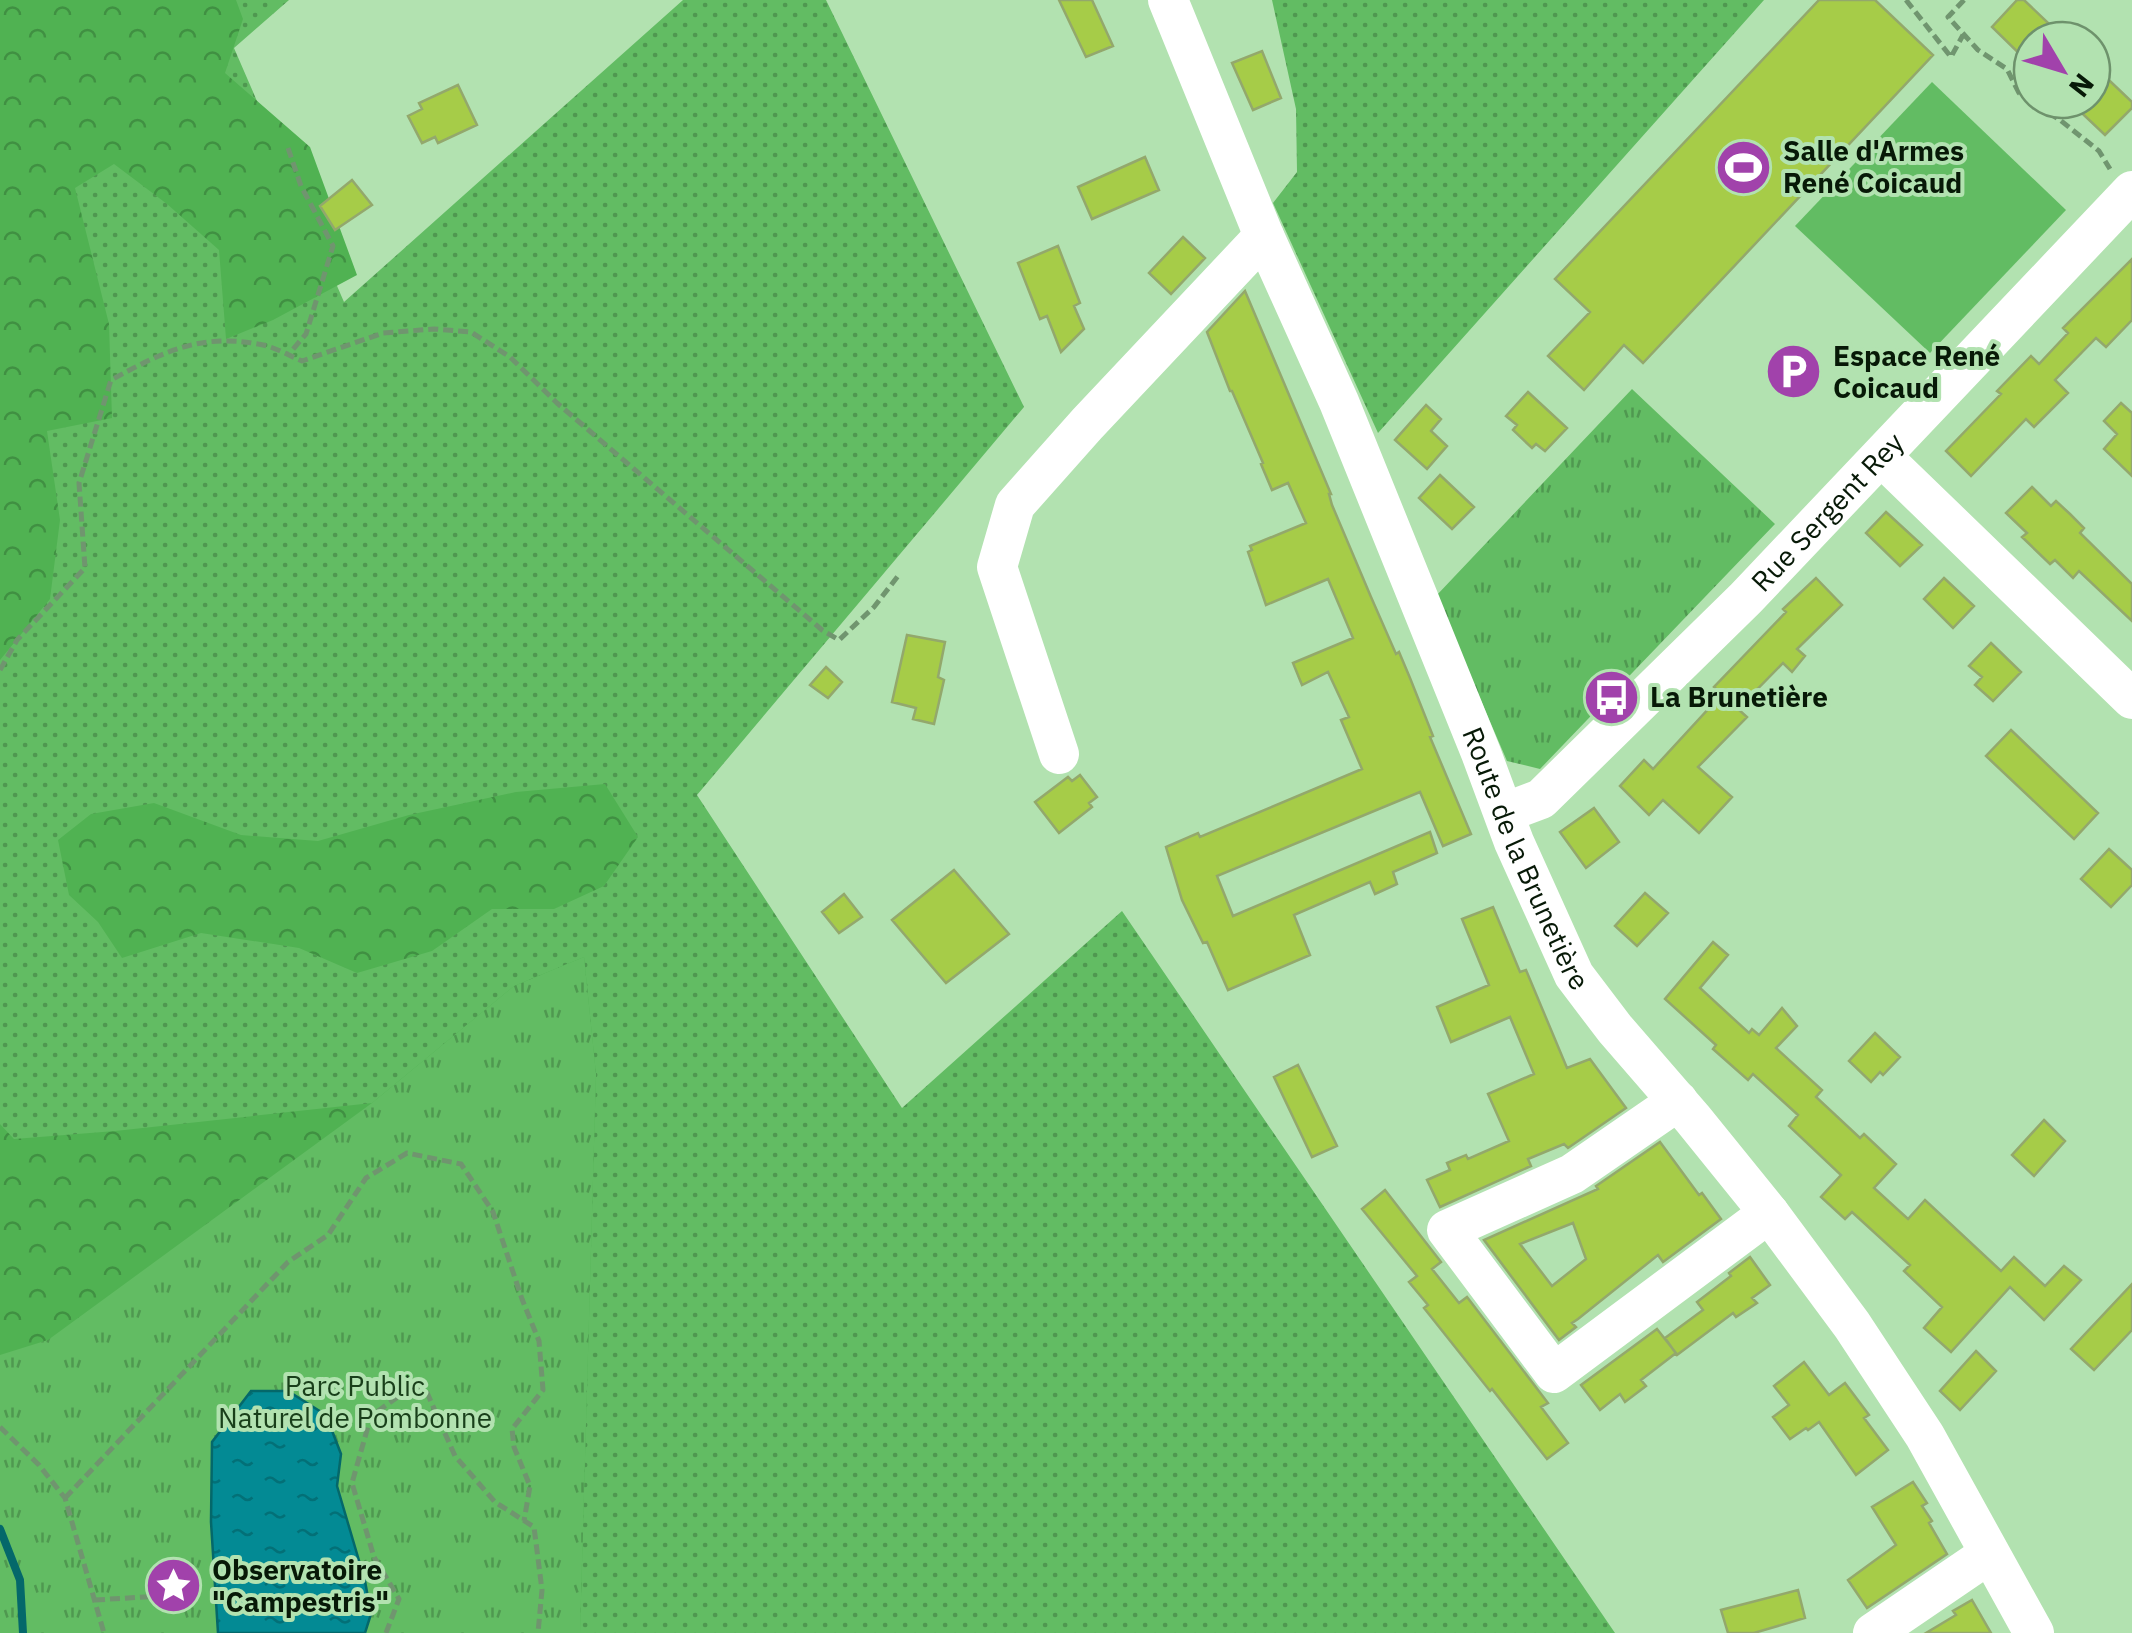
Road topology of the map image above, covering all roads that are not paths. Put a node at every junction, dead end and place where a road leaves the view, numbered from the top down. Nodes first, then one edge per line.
1 (1168, 0) edge
2 (2127, 176) edge
3 (1264, 236) junction
4 (1882, 456) junction
5 (2130, 693) edge
6 (1059, 754) dead end
7 (1504, 813) junction
8 (1678, 1101) junction
9 (1769, 1213) junction
10 (1989, 1554) junction
11 (1873, 1633) edge
12 (2034, 1633) edge

1 - 3 street, Route de la Brunetière
2 - 4 street, Rue Sergent Rey
3 - 6 street
3 - 7 street, Route de la Brunetière
4 - 5 street
4 - 7 street, Rue Sergent Rey
7 - 8 street, Route de la Brunetière
8 - 9 street, Route de la Brunetière
8 - 9 street
9 - 10 street, Route de la Brunetière
10 - 11 street
10 - 12 street, Route de la Brunetière

